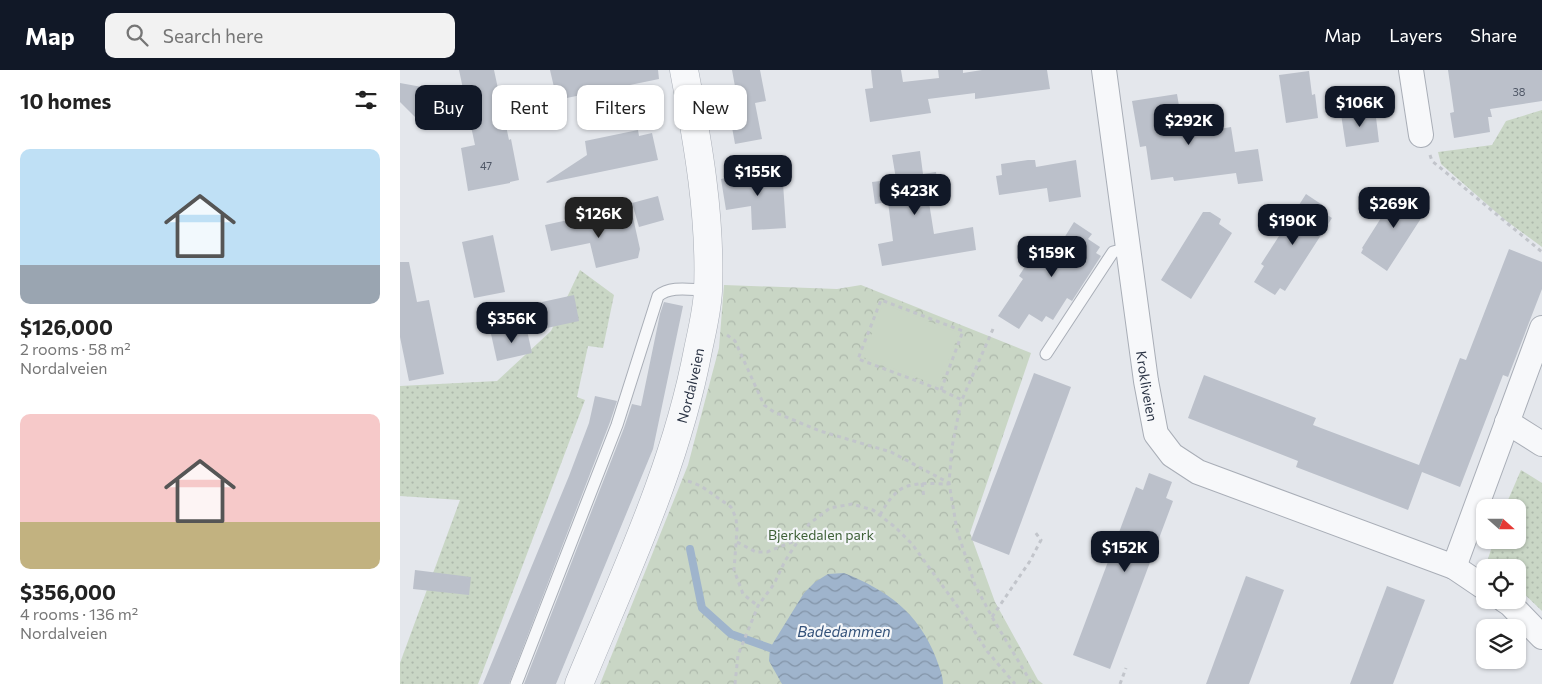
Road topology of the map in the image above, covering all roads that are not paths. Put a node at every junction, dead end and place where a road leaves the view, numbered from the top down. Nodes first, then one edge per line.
1 (684, 70) edge
2 (1104, 70) edge
3 (1410, 70) edge
4 (1421, 135) road end
5 (1128, 248) junction
6 (708, 290) junction
7 (1542, 328) edge
8 (1046, 354) dead end
9 (1507, 422) junction
10 (1542, 444) edge
11 (1454, 568) junction
12 (1476, 582) edge
13 (1515, 609) edge
14 (1542, 637) edge
15 (516, 684) edge
16 (579, 684) edge

1 - 6 street, Nordalveien
2 - 5 street, Krokliveien
3 - 4 street
5 - 8 lane
5 - 11 street, Krokliveien
6 - 15 lane
6 - 16 street, Nordalveien
7 - 9 street
9 - 10 street
9 - 11 street
11 - 12 street, Krokliveien
13 - 14 street

